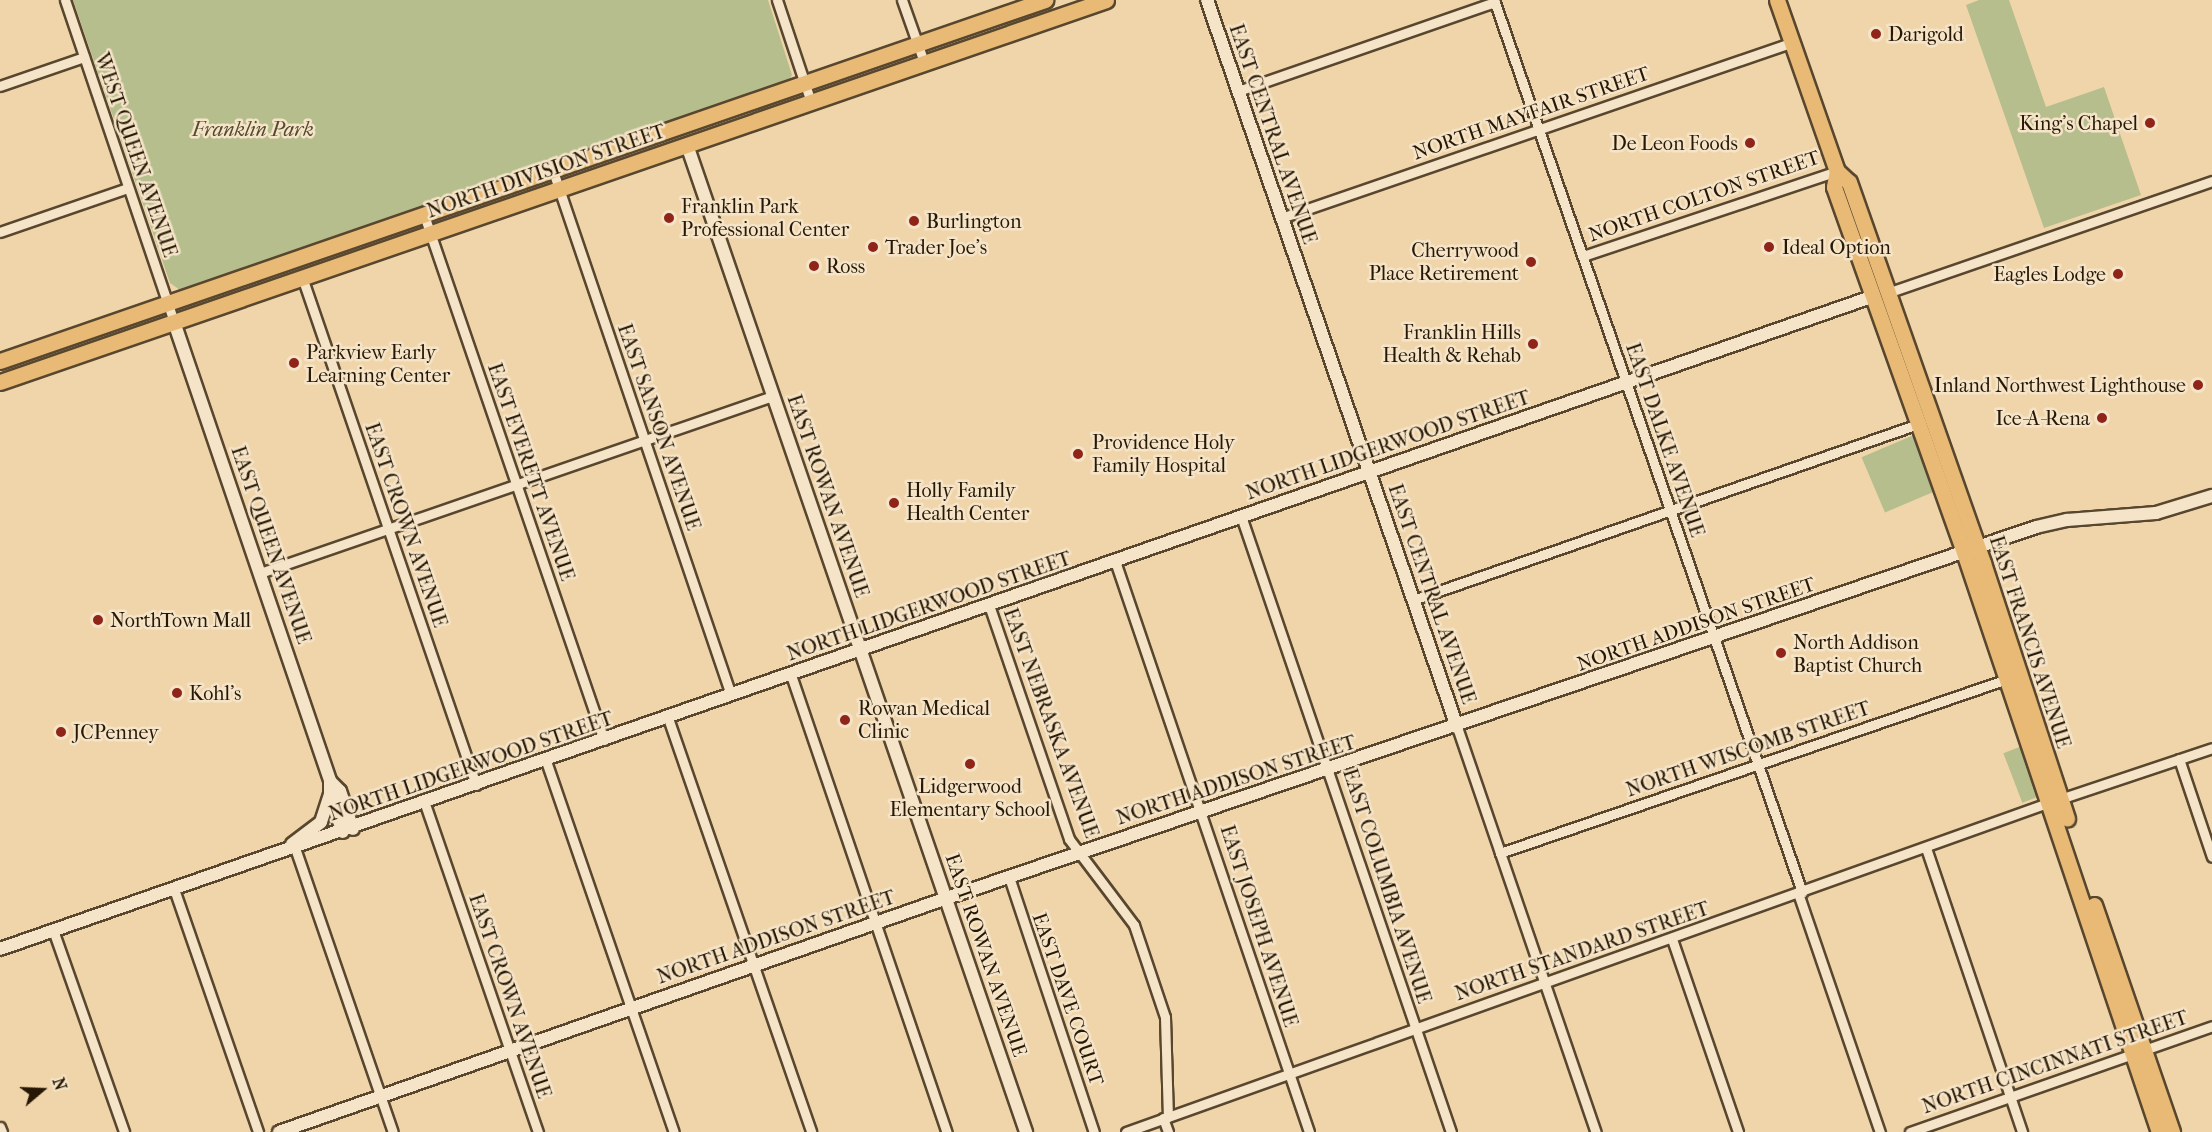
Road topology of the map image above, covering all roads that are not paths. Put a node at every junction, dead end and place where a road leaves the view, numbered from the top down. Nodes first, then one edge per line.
1 (65, 0) edge
2 (777, 0) edge
3 (902, 0) edge
4 (1045, 0) edge
5 (1106, 0) edge
6 (1206, 0) edge
7 (1777, 0) edge
8 (1495, 1) edge
9 (1089, 3) edge
10 (1793, 42) junction
11 (918, 45) junction
12 (84, 57) junction
13 (924, 62) junction
14 (805, 84) junction
15 (0, 86) edge
16 (1238, 91) junction
17 (811, 102) junction
18 (1539, 130) junction
19 (687, 144) junction
20 (553, 171) junction
21 (1837, 171) junction
22 (2212, 181) edge
23 (128, 188) junction
24 (559, 189) junction
25 (424, 215) junction
26 (1281, 218) junction
27 (0, 232) edge
28 (430, 233) junction
29 (1583, 256) junction
30 (1858, 259) junction
31 (302, 277) junction
32 (1887, 293) junction
33 (1871, 297) junction
34 (168, 304) junction
35 (174, 322) junction
36 (1904, 339) junction
37 (0, 361) edge
38 (0, 382) edge
39 (1626, 383) junction
40 (773, 396) junction
41 (1926, 422) junction
42 (645, 440) junction
43 (1369, 472) junction
44 (517, 484) junction
45 (2212, 496) edge
46 (1670, 510) junction
47 (1241, 516) junction
48 (388, 528) junction
49 (1971, 550) junction
50 (1115, 561) junction
51 (260, 573) junction
52 (1413, 600) junction
53 (989, 605) junction
54 (1714, 638) junction
55 (861, 649) junction
56 (791, 675) junction
57 (2007, 679) junction
58 (731, 696) junction
59 (668, 718) junction
60 (1457, 727) junction
61 (604, 740) junction
62 (2212, 748) edge
63 (2179, 759) junction
64 (546, 761) junction
65 (1759, 766) junction
66 (1330, 769) junction
67 (330, 781) junction
68 (476, 786) junction
69 (330, 795) junction
70 (2055, 801) junction
71 (425, 804) junction
72 (1202, 812) junction
73 (348, 831) junction
74 (295, 848) junction
75 (1926, 848) junction
76 (282, 852) junction
77 (1079, 853) junction
78 (1500, 853) junction
79 (2212, 857) edge
80 (1009, 878) junction
81 (174, 889) junction
82 (1800, 893) junction
83 (947, 898) junction
84 (876, 922) junction
85 (53, 930) junction
86 (1672, 939) junction
87 (0, 949) edge
88 (754, 966) junction
89 (1545, 983) junction
90 (632, 1008) junction
91 (2212, 1026) edge
92 (1415, 1028) junction
93 (511, 1051) junction
94 (2139, 1052) junction
95 (1289, 1073) junction
96 (381, 1096) junction
97 (2010, 1098) junction
98 (1166, 1118) junction
99 (0, 1127) edge
100 (2, 1132) edge
101 (124, 1132) edge
102 (258, 1132) edge
103 (279, 1132) edge
104 (393, 1132) edge
105 (538, 1132) edge
106 (674, 1132) edge
107 (811, 1132) edge
108 (946, 1132) edge
109 (1026, 1132) edge
110 (1094, 1132) edge
111 (1125, 1132) edge
112 (1168, 1132) edge
113 (1309, 1132) edge
114 (1451, 1132) edge
115 (1596, 1132) edge
116 (1738, 1132) edge
117 (1880, 1132) edge
118 (1910, 1132) edge
119 (2022, 1132) edge
120 (2159, 1132) edge
121 (2172, 1132) edge

1 - 12 street, WEST QUEEN AVENUE
2 - 14 street
3 - 11 street
4 - 11 main road, NORTH DIVISION STREET
5 - 9 main road, NORTH DIVISION STREET
6 - 16 street, EAST CENTRAL AVENUE
7 - 10 main road, EAST FRANCIS AVENUE
8 - 16 street
8 - 18 street, EAST DALKE AVENUE
9 - 13 main road, NORTH DIVISION STREET
10 - 18 street, NORTH MAYFAIR STREET
10 - 21 main road, EAST FRANCIS AVENUE
11 - 13 street
11 - 14 main road, NORTH DIVISION STREET
12 - 15 street
12 - 23 street, WEST QUEEN AVENUE
13 - 17 main road, NORTH DIVISION STREET
14 - 17 street
14 - 20 main road, NORTH DIVISION STREET
16 - 26 street, EAST CENTRAL AVENUE
17 - 19 main road, NORTH DIVISION STREET
18 - 26 street, NORTH MAYFAIR STREET
18 - 29 street, EAST DALKE AVENUE
19 - 24 main road, NORTH DIVISION STREET
19 - 40 street, EAST ROWAN AVENUE
20 - 24 street, EAST SANSON AVENUE
20 - 25 main road, NORTH DIVISION STREET
21 - 29 street, NORTH COLTON STREET
21 - 30 main road, EAST FRANCIS AVENUE
21 - 32 main road, EAST FRANCIS AVENUE
22 - 32 street
23 - 27 street
23 - 34 street, WEST QUEEN AVENUE
24 - 28 main road, NORTH DIVISION STREET
24 - 42 street, EAST SANSON AVENUE
25 - 28 street, EAST EVERETT AVENUE
25 - 34 main road, NORTH DIVISION STREET
26 - 43 street, EAST CENTRAL AVENUE
28 - 31 main road, NORTH DIVISION STREET
28 - 44 street, EAST EVERETT AVENUE
29 - 39 street, EAST DALKE AVENUE
30 - 32 main road
30 - 33 main road, EAST FRANCIS AVENUE
31 - 35 main road, NORTH DIVISION STREET
31 - 48 street, EAST CROWN AVENUE
32 - 36 main road, EAST FRANCIS AVENUE
33 - 36 main road
33 - 39 street, NORTH LIDGERWOOD STREET
33 - 41 main road, EAST FRANCIS AVENUE
34 - 35 street, WEST QUEEN AVENUE
34 - 37 main road, NORTH DIVISION STREET
35 - 38 main road, NORTH DIVISION STREET
35 - 51 street, EAST QUEEN AVENUE
36 - 41 main road, EAST FRANCIS AVENUE
39 - 43 street, NORTH LIDGERWOOD STREET
39 - 46 street, EAST DALKE AVENUE
40 - 42 street
40 - 55 street, EAST ROWAN AVENUE
41 - 46 street
41 - 49 main road, EAST FRANCIS AVENUE
42 - 44 street
42 - 58 street, EAST SANSON AVENUE
43 - 47 street, NORTH LIDGERWOOD STREET
43 - 52 street, EAST CENTRAL AVENUE
44 - 48 street
44 - 61 street, EAST EVERETT AVENUE
45 - 49 street, NORTH ADDISON STREET
46 - 52 street
46 - 54 street, EAST DALKE AVENUE
47 - 50 street, NORTH LIDGERWOOD STREET
47 - 66 street, EAST COLUMBIA AVENUE
48 - 51 street
48 - 68 street, EAST CROWN AVENUE
49 - 54 street, NORTH ADDISON STREET
49 - 57 main road, EAST FRANCIS AVENUE
49 - 70 main road, EAST FRANCIS AVENUE
50 - 53 street, NORTH LIDGERWOOD STREET
50 - 72 street, EAST JOSEPH AVENUE
51 - 67 street, EAST QUEEN AVENUE
52 - 60 street, EAST CENTRAL AVENUE
53 - 55 street, NORTH LIDGERWOOD STREET
53 - 77 street, EAST NEBRASKA AVENUE
54 - 60 street, NORTH ADDISON STREET
54 - 65 street, EAST DALKE AVENUE
55 - 56 street, NORTH LIDGERWOOD STREET
55 - 83 street, EAST ROWAN AVENUE
56 - 58 street, NORTH LIDGERWOOD STREET
56 - 84 street
57 - 65 street, NORTH WISCOMB STREET
57 - 70 main road, EAST FRANCIS AVENUE
58 - 59 street, NORTH LIDGERWOOD STREET
59 - 61 street, NORTH LIDGERWOOD STREET
59 - 88 street
60 - 66 street, NORTH ADDISON STREET
60 - 78 street, EAST CENTRAL AVENUE
61 - 64 street, NORTH LIDGERWOOD STREET
62 - 63 street, NORTH STANDARD STREET
63 - 70 street, NORTH STANDARD STREET
63 - 79 street
64 - 68 street, NORTH LIDGERWOOD STREET
64 - 90 street
65 - 78 street, NORTH WISCOMB STREET
65 - 82 street, EAST DALKE AVENUE
66 - 72 street, NORTH ADDISON STREET
66 - 92 street, EAST COLUMBIA AVENUE
67 - 69 street, EAST QUEEN AVENUE
67 - 73 street, EAST QUEEN AVENUE
68 - 71 street, NORTH LIDGERWOOD STREET
69 - 73 street, EAST QUEEN AVENUE
69 - 76 street
70 - 75 street, NORTH STANDARD STREET
70 - 94 main road, EAST FRANCIS AVENUE
71 - 73 street, NORTH LIDGERWOOD STREET
71 - 93 street, EAST CROWN AVENUE
72 - 77 street, NORTH ADDISON STREET
72 - 95 street, EAST JOSEPH AVENUE
73 - 74 street, NORTH LIDGERWOOD STREET
74 - 76 street, NORTH LIDGERWOOD STREET
74 - 96 street
75 - 82 street, NORTH STANDARD STREET
75 - 97 street
76 - 81 street, NORTH LIDGERWOOD STREET
77 - 80 street, NORTH ADDISON STREET
77 - 98 street, EAST NEBRASKA AVENUE
78 - 89 street, EAST CENTRAL AVENUE
80 - 83 street, NORTH ADDISON STREET
80 - 110 street, EAST DAVE COURT
81 - 85 street, NORTH LIDGERWOOD STREET
81 - 102 street
82 - 86 street, NORTH STANDARD STREET
82 - 117 street, EAST DALKE AVENUE
83 - 84 street, NORTH ADDISON STREET
83 - 109 street, EAST ROWAN AVENUE
84 - 88 street, NORTH ADDISON STREET
84 - 108 street
85 - 87 street, NORTH LIDGERWOOD STREET
85 - 101 street
86 - 89 street, NORTH STANDARD STREET
86 - 116 street
88 - 90 street, NORTH ADDISON STREET
88 - 107 street
89 - 92 street, NORTH STANDARD STREET
89 - 115 street, EAST CENTRAL AVENUE
90 - 93 street, NORTH ADDISON STREET
90 - 106 street
91 - 94 street, NORTH CINCINNATI STREET
92 - 95 street, NORTH STANDARD STREET
92 - 114 street, EAST COLUMBIA AVENUE
93 - 96 street, NORTH ADDISON STREET
93 - 105 street, EAST CROWN AVENUE
94 - 97 street, NORTH CINCINNATI STREET
94 - 120 main road, EAST FRANCIS AVENUE
94 - 121 main road, EAST FRANCIS AVENUE
95 - 98 street, NORTH STANDARD STREET
95 - 113 street, EAST JOSEPH AVENUE
96 - 103 street, NORTH ADDISON STREET
96 - 104 street
97 - 118 street, NORTH CINCINNATI STREET
97 - 119 street
98 - 111 street, NORTH STANDARD STREET
98 - 112 street, EAST NEBRASKA AVENUE
99 - 100 street

